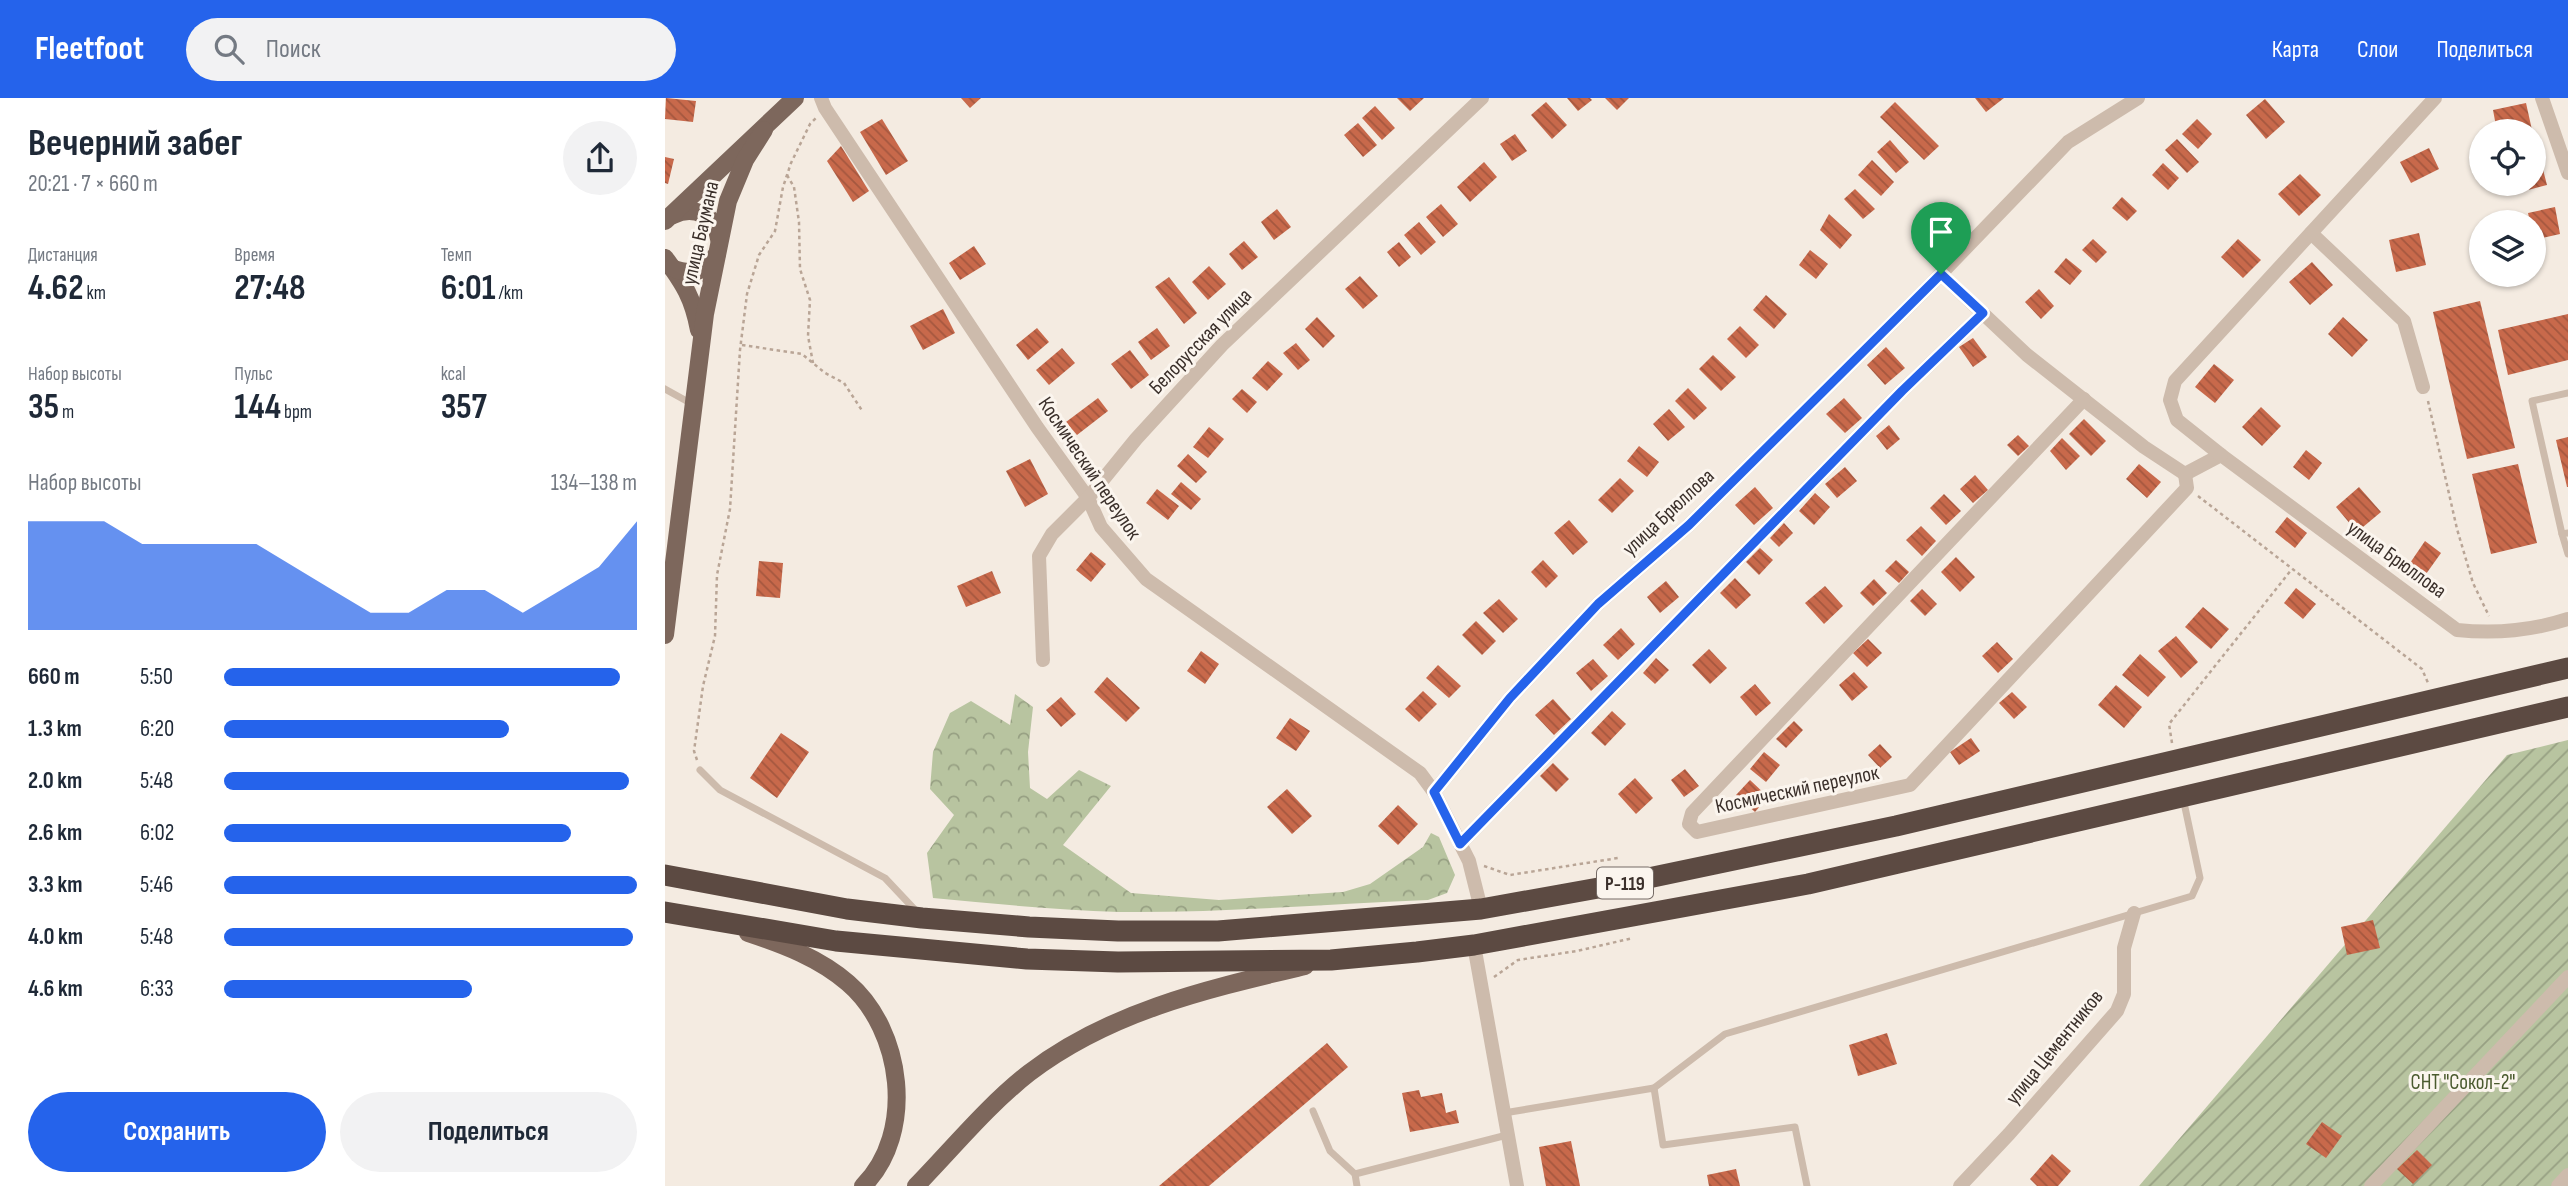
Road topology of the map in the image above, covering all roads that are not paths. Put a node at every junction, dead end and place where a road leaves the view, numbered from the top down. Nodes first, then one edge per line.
1 (795, 98) edge
2 (1482, 98) edge
3 (2138, 98) edge
4 (2435, 98) edge
5 (2542, 98) edge
6 (823, 103) edge
7 (764, 130) junction
8 (2568, 173) edge
9 (667, 219) edge
10 (2311, 233) junction
11 (719, 248) junction
12 (667, 262) edge
13 (1941, 274) junction
14 (1983, 313) junction
15 (700, 354) junction
16 (2423, 387) road end
17 (665, 389) edge
18 (2568, 393) edge
19 (2084, 400) junction
20 (694, 406) junction
21 (2221, 455) junction
22 (2186, 481) junction
23 (1088, 498) junction
24 (2565, 534) edge
25 (2568, 554) edge
26 (2568, 618) edge
27 (665, 635) edge
28 (1043, 660) dead end
29 (2568, 668) edge
30 (2568, 706) edge
31 (700, 770) road end
32 (1434, 792) junction
33 (2182, 797) junction
34 (1460, 844) junction
35 (665, 875) edge
36 (1481, 909) junction
37 (665, 912) edge
38 (2134, 913) junction
39 (922, 918) junction
40 (712, 921) junction
41 (1474, 945) junction
42 (1331, 960) junction
43 (2568, 977) edge
44 (1654, 1088) junction
45 (1313, 1111) dead end
46 (1504, 1113) junction
47 (1508, 1135) junction
48 (1355, 1174) junction
49 (2568, 1175) edge
50 (863, 1186) edge
51 (916, 1186) edge
52 (1357, 1186) edge
53 (1517, 1186) edge
54 (1807, 1186) edge
55 (1960, 1186) edge
56 (2371, 1186) edge
57 (2558, 1186) edge

1 - 7 main road, улица Баумана
2 - 23 street, Белорусская улица
3 - 13 street, улица Брюллова
4 - 10 street, улица Брюллова
5 - 8 street
6 - 23 street, Космический переулок
7 - 9 main road, улица Баумана
7 - 11 main road, улица Баумана
9 - 11 main road
10 - 16 street
10 - 21 street, улица Брюллова
11 - 12 main road
11 - 15 main road, улица Баумана
12 - 15 main road, улица Баумана
13 - 14 street
13 - 32 street, улица Брюллова
14 - 19 street
14 - 34 street
15 - 20 main road, улица Баумана
17 - 20 lane
18 - 24 lane
19 - 22 street
19 - 22 street, Космический переулок
20 - 27 main road, улица Баумана
21 - 22 street
21 - 26 street, улица Брюллова
23 - 28 street, Белорусская улица
23 - 32 street, Космический переулок
24 - 25 lane
29 - 36 highway, Р-119
30 - 33 highway, Р-119
31 - 39 lane
32 - 34 street, Космический переулок
33 - 38 lane
33 - 41 highway, Р-119
34 - 36 street, Космический переулок
35 - 39 highway, Р-119
36 - 39 highway, Р-119
37 - 40 highway, Р-119
38 - 44 lane
38 - 55 street, улица Цементников
40 - 42 highway, Р-119
40 - 50 main road
41 - 42 highway, Р-119
41 - 46 street
42 - 51 main road
43 - 56 street
44 - 46 lane
44 - 54 lane
45 - 48 lane
46 - 47 street
47 - 48 lane
47 - 53 street
48 - 52 lane
49 - 57 street

